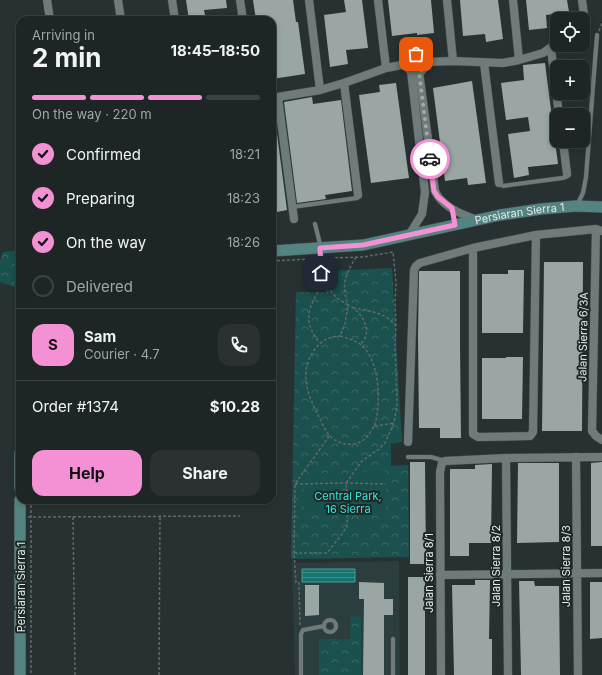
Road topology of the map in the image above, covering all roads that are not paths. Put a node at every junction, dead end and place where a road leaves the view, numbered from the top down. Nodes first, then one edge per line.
1 (47, 0) edge
2 (118, 0) edge
3 (172, 0) edge
4 (240, 0) edge
5 (309, 0) edge
6 (378, 0) edge
7 (447, 0) edge
8 (513, 0) edge
9 (582, 0) edge
10 (584, 12) edge
11 (49, 16) edge
12 (120, 16) edge
13 (174, 16) edge
14 (242, 16) edge
15 (597, 35) road end
16 (550, 49) edge
17 (555, 52) edge
18 (520, 60) junction
19 (453, 61) junction
20 (425, 62) junction
21 (484, 63) junction
22 (386, 68) junction
23 (412, 69) junction
24 (344, 83) junction
25 (320, 90) junction
26 (276, 98) edge
27 (276, 104) edge
28 (559, 108) edge
29 (424, 111) junction
30 (416, 112) junction
31 (564, 148) edge
32 (430, 153) junction
33 (421, 154) junction
34 (567, 174) joint
35 (499, 183) joint
36 (434, 191) junction
37 (425, 192) junction
38 (358, 195) joint
39 (576, 206) junction
40 (602, 206) edge
41 (292, 207) junction
42 (452, 208) junction
43 (422, 214) junction
44 (294, 219) dead end
45 (479, 220) junction
46 (315, 224) dead end
47 (455, 225) junction
48 (599, 230) edge
49 (424, 232) junction
50 (409, 235) junction
51 (536, 235) junction
52 (320, 248) junction
53 (473, 248) junction
54 (276, 251) edge
55 (321, 287) road end
56 (602, 440) edge
57 (408, 442) dead end
58 (408, 457) dead end
59 (576, 457) junction
60 (602, 457) edge
61 (506, 458) junction
62 (445, 461) junction
63 (21, 504) edge
64 (602, 573) edge
65 (507, 574) junction
66 (577, 574) junction
67 (440, 575) junction
68 (324, 626) dead end
69 (393, 639) dead end
70 (20, 675) edge
71 (301, 675) edge
72 (393, 675) edge
73 (440, 675) edge
74 (508, 675) edge
75 (578, 675) edge

1 - 11 street
2 - 12 street
3 - 13 street
4 - 14 street
5 - 25 street
6 - 22 street
7 - 19 street
8 - 18 street
9 - 10 street
15 - 39 lane
16 - 18 street
17 - 28 street
18 - 21 street
19 - 20 street
19 - 21 street
20 - 23 street
20 - 23 street
21 - 35 street
22 - 23 street
22 - 24 street
23 - 29 street
23 - 30 street
24 - 25 street
24 - 38 street
25 - 26 street
27 - 41 street
29 - 30 street
29 - 32 street
30 - 33 street
31 - 34 street
32 - 33 street
32 - 36 street
33 - 37 street
34 - 35 lane
36 - 37 street
36 - 42 street
37 - 43 street
38 - 41 lane
39 - 40 street, Persiaran Sierra 1
39 - 45 street, Persiaran Sierra 1
41 - 44 street
42 - 45 street
42 - 47 street
43 - 49 street
43 - 50 street
45 - 47 street, Persiaran Sierra 1
46 - 52 lane
47 - 49 street, Persiaran Sierra 1
48 - 51 street
48 - 56 street, Jalan Sierra 6/3A
49 - 50 street, Persiaran Sierra 1
50 - 52 street, Persiaran Sierra 1
51 - 53 street
51 - 53 street
52 - 54 street, Persiaran Sierra 1
52 - 55 lane
53 - 57 street
58 - 62 lane
59 - 60 street
59 - 61 street
59 - 66 street, Jalan Sierra 8/3
61 - 62 street
61 - 65 street, Jalan Sierra 8/2
62 - 67 street, Jalan Sierra 8/1
63 - 70 street, Persiaran Sierra 1
64 - 66 street
65 - 66 street
65 - 67 street
65 - 74 street, Jalan Sierra 8/2
66 - 75 street, Jalan Sierra 8/3
67 - 73 street, Jalan Sierra 8/1
68 - 71 lane
69 - 72 lane

